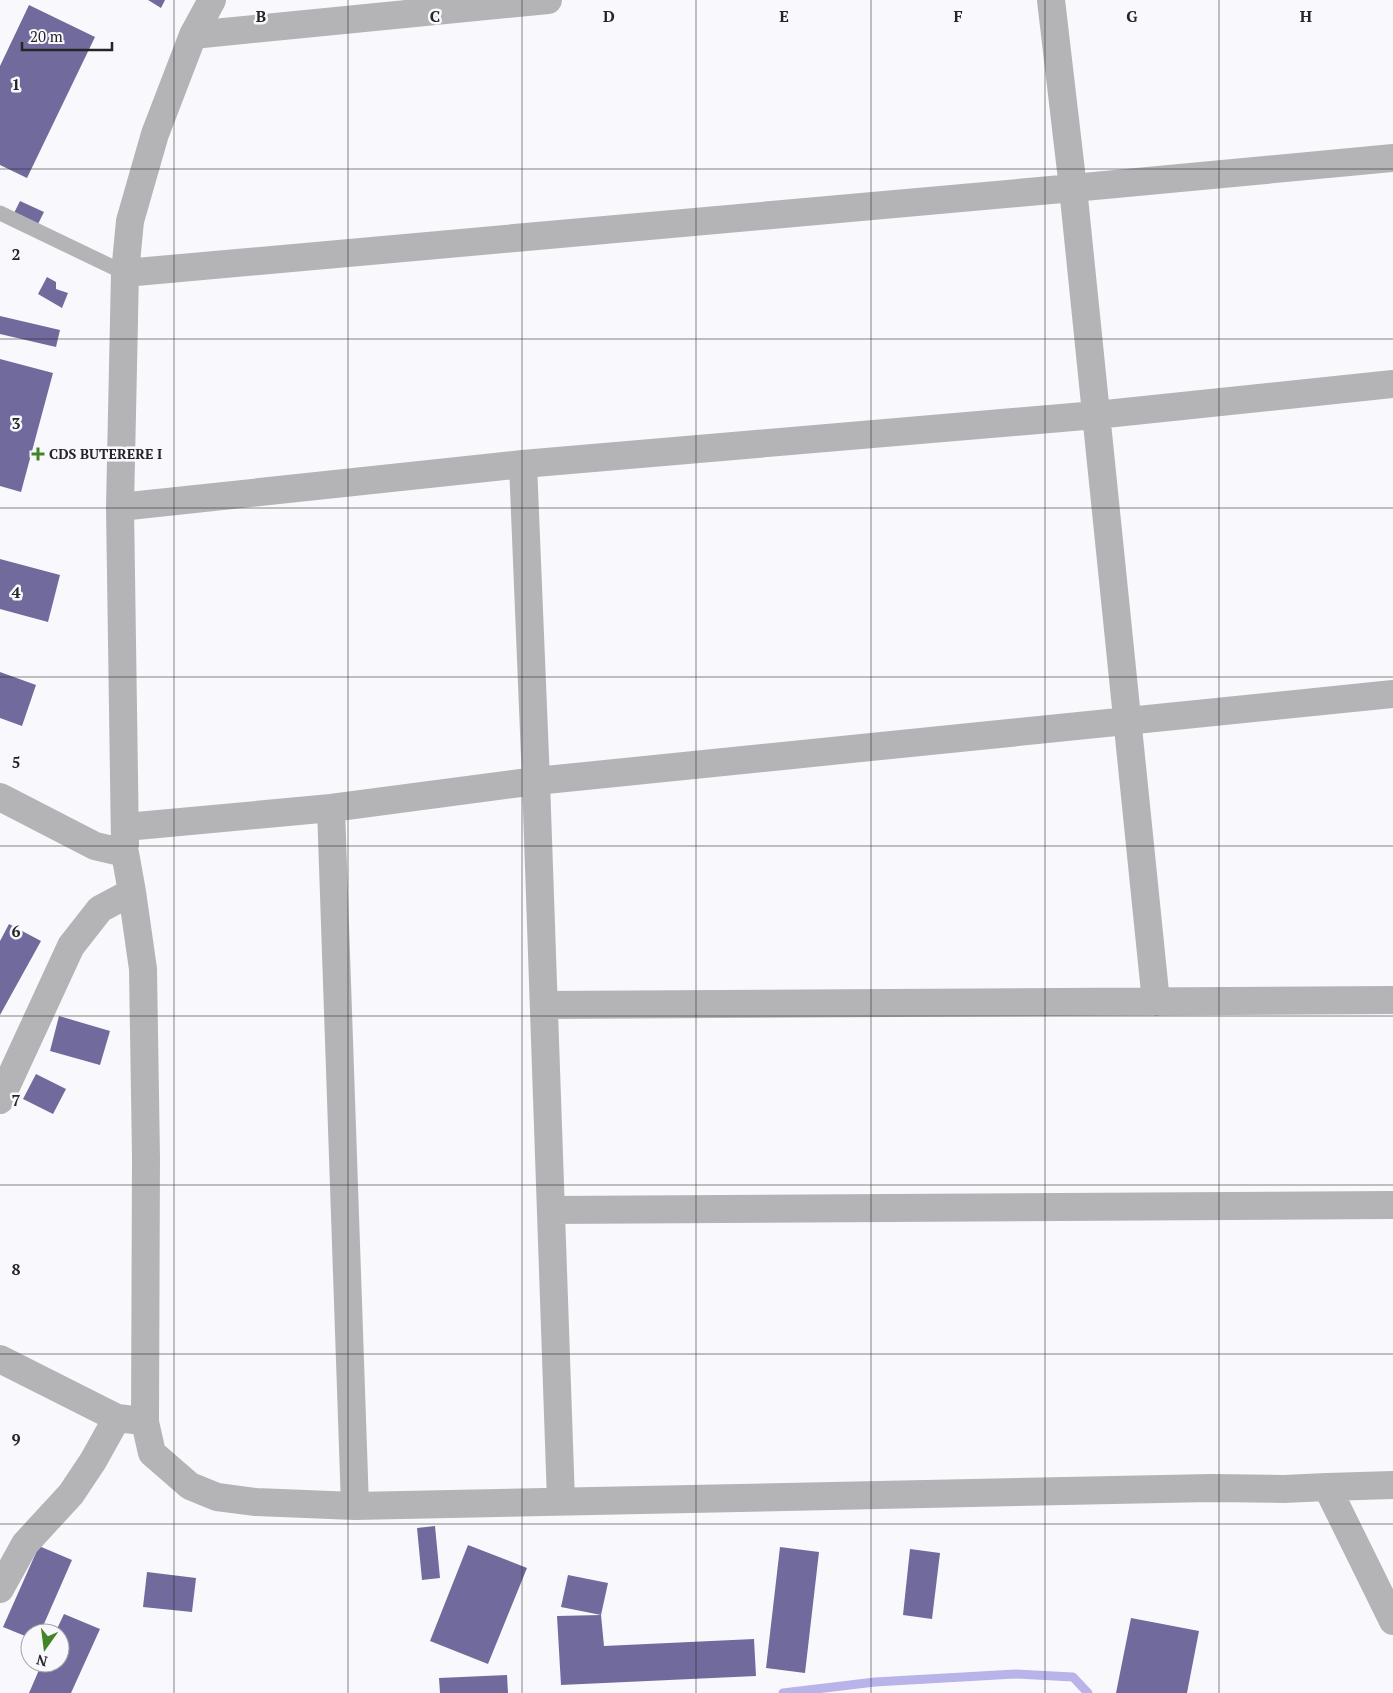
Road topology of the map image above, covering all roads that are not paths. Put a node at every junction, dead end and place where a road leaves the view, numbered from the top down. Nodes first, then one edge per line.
1 (212, 0) edge
2 (548, 0) edge
3 (1051, 0) edge
4 (193, 34) junction
5 (1393, 158) edge
6 (1073, 188) junction
7 (0, 213) edge
8 (125, 272) junction
9 (1393, 384) edge
10 (1096, 415) junction
11 (523, 464) junction
12 (120, 507) junction
13 (1393, 694) edge
14 (1128, 721) junction
15 (536, 781) junction
16 (0, 798) edge
17 (332, 808) junction
18 (125, 840) junction
19 (132, 892) junction
20 (1393, 1000) edge
21 (1156, 1002) junction
22 (544, 1005) junction
23 (0, 1100) edge
24 (1393, 1205) edge
25 (551, 1210) junction
26 (0, 1359) edge
27 (117, 1418) junction
28 (145, 1422) junction
29 (1393, 1485) edge
30 (1327, 1487) junction
31 (562, 1501) junction
32 (355, 1506) junction
33 (0, 1589) edge
34 (1393, 1621) edge

1 - 4 street
2 - 4 street
3 - 6 street
4 - 8 street
5 - 6 street
6 - 8 street
6 - 10 street
7 - 8 lane
8 - 12 street
9 - 10 street
10 - 11 street
10 - 14 street
11 - 12 street
11 - 15 street
12 - 18 street
13 - 14 street
14 - 15 street
14 - 21 street
15 - 17 street
15 - 22 street
16 - 18 street
17 - 18 street
17 - 32 street
18 - 19 street
19 - 23 street
19 - 28 street
20 - 21 street
21 - 22 street
22 - 25 street
24 - 25 street
25 - 31 street
26 - 27 street
27 - 28 street
27 - 33 street
28 - 32 street
29 - 30 street
30 - 31 street
30 - 34 street
31 - 32 street

